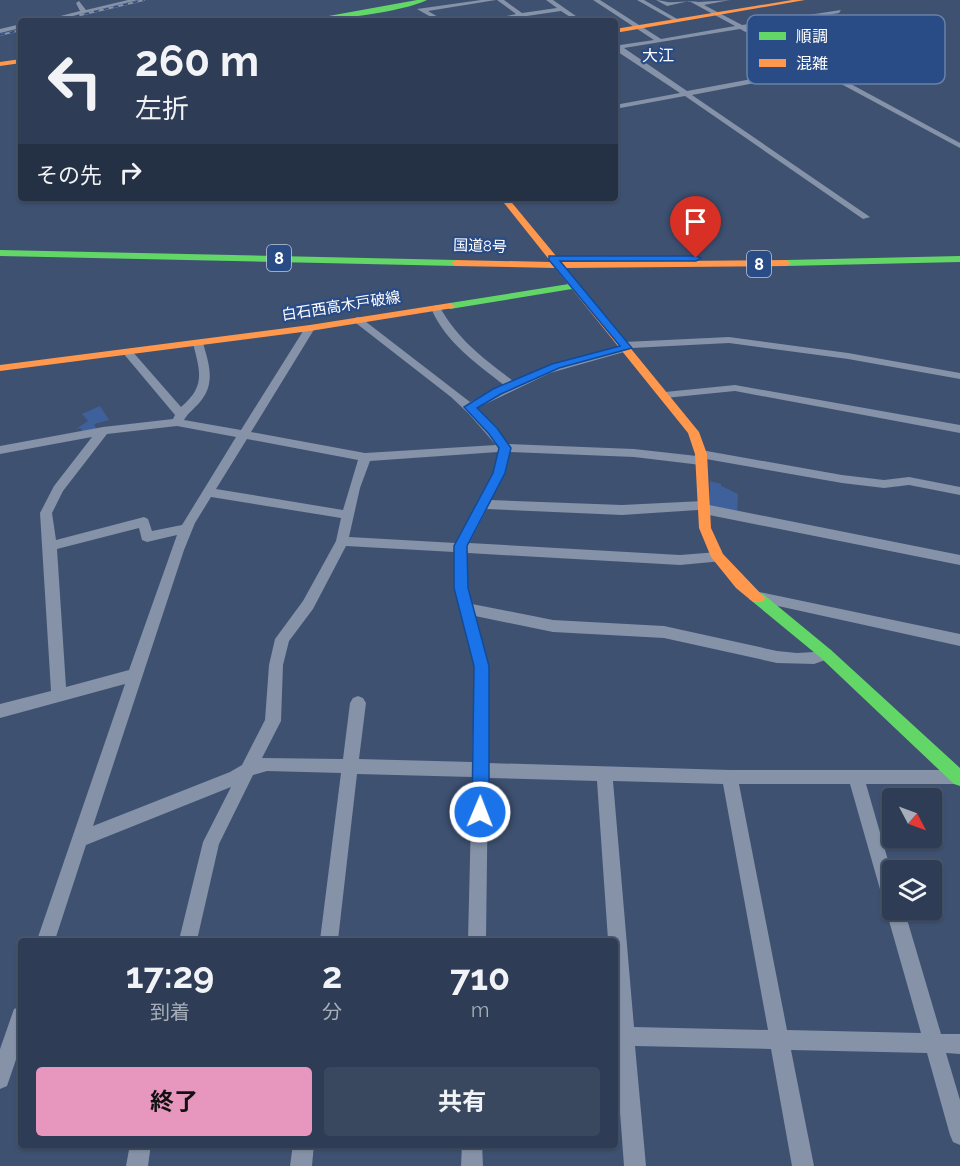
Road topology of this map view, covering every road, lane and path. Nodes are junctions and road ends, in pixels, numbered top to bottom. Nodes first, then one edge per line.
1 (135, 0) edge
2 (493, 0) edge
3 (500, 0) edge
4 (549, 0) edge
5 (596, 0) edge
6 (657, 0) edge
7 (689, 0) edge
8 (727, 0) edge
9 (801, 0) edge
10 (642, 1) edge
11 (78, 3) dead end
12 (418, 3) edge
13 (698, 4) junction
14 (562, 9) junction
15 (839, 11) dead end
16 (84, 12) junction
17 (714, 14) junction
18 (814, 15) edge
19 (522, 16) junction
20 (359, 17) edge
21 (57, 18) edge
22 (438, 18) edge
23 (507, 18) edge
24 (525, 18) edge
25 (576, 18) edge
26 (676, 20) junction
27 (747, 26) edge
28 (18, 27) edge
29 (638, 27) junction
30 (740, 27) junction
31 (618, 30) edge
32 (747, 31) edge
33 (0, 32) edge
34 (660, 41) junction
35 (618, 47) edge
36 (618, 48) edge
37 (18, 61) edge
38 (0, 64) edge
39 (747, 82) edge
40 (846, 84) edge
41 (686, 93) junction
42 (618, 105) edge
43 (960, 146) edge
44 (506, 201) edge
45 (866, 217) dead end
46 (4, 243) edge
47 (0, 253) edge
48 (960, 254) edge
49 (242, 257) junction
50 (0, 259) edge
51 (960, 259) edge
52 (565, 273) junction
53 (435, 308) junction
54 (357, 320) junction
55 (310, 327) junction
56 (198, 343) junction
57 (625, 346) junction
58 (128, 353) junction
59 (0, 368) edge
60 (960, 376) edge
61 (511, 385) junction
62 (665, 395) junction
63 (470, 407) junction
64 (179, 418) junction
65 (960, 429) edge
66 (103, 432) junction
67 (243, 436) junction
68 (505, 448) junction
69 (0, 450) edge
70 (365, 457) junction
71 (701, 458) junction
72 (960, 491) edge
73 (208, 492) junction
74 (483, 504) junction
75 (704, 508) junction
76 (348, 515) junction
77 (187, 528) junction
78 (342, 541) junction
79 (50, 546) junction
80 (461, 546) junction
81 (718, 557) junction
82 (960, 560) edge
83 (754, 596) junction
84 (468, 609) junction
85 (960, 640) edge
86 (826, 654) junction
87 (135, 675) junction
88 (59, 694) junction
89 (358, 703) dead end
90 (0, 711) edge
91 (351, 766) junction
92 (250, 769) junction
93 (481, 769) junction
94 (604, 773) junction
95 (730, 777) junction
96 (856, 777) junction
97 (959, 778) edge
98 (79, 840) junction
99 (882, 867) edge
100 (897, 920) edge
101 (47, 938) edge
102 (188, 938) edge
103 (329, 938) edge
104 (477, 938) edge
105 (614, 938) edge
106 (618, 1003) edge
107 (18, 1025) edge
108 (620, 1036) edge
109 (780, 1041) junction
110 (933, 1043) junction
111 (960, 1044) edge
112 (0, 1079) edge
113 (960, 1135) edge
114 (140, 1148) edge
115 (303, 1148) edge
116 (472, 1148) edge
117 (136, 1166) edge
118 (301, 1166) edge
119 (472, 1166) edge
120 (635, 1166) edge
121 (803, 1166) edge

1 - 16 street
2 - 12 street
3 - 19 street
4 - 14 street
5 - 29 street
6 - 7 street
6 - 10 street
7 - 13 street
8 - 13 street
9 - 17 main road
10 - 26 street
11 - 16 street
12 - 20 main road
12 - 22 street
13 - 17 street
14 - 19 street
14 - 25 street
15 - 18 street
16 - 21 street
17 - 26 main road
17 - 30 street
19 - 23 street
19 - 24 street
26 - 29 main road
27 - 30 street
28 - 33 street
29 - 31 main road
29 - 34 street
30 - 32 street
30 - 34 street
34 - 35 street
36 - 41 street
37 - 38 main road
39 - 41 street
40 - 43 street
41 - 42 street
41 - 45 street
44 - 52 main road
46 - 52 main road, 国道8号 / 8
47 - 49 main road, 国道8号 / 8
48 - 52 main road, 国道8号 / 8
49 - 50 main road
49 - 52 main road, 国道8号 / 8
51 - 52 main road, 国道8号 / 8
52 - 53 main road, 白石西高木戸破線
52 - 57 main road
53 - 54 main road, 白石西高木戸破線
53 - 61 street
54 - 55 main road, 白石西高木戸破線
54 - 63 street
55 - 56 main road, 白石西高木戸破線
55 - 67 street
56 - 58 main road, 白石西高木戸破線
56 - 64 street
57 - 60 street
57 - 61 street
57 - 62 main road
58 - 59 main road, 白石西高木戸破線
58 - 64 street
61 - 63 street
62 - 65 street
62 - 71 main road
63 - 68 street
64 - 66 street
64 - 67 street
66 - 69 street
66 - 79 street
67 - 70 street
67 - 73 street
68 - 70 street
68 - 71 street
68 - 74 street
70 - 76 street
71 - 72 street
71 - 75 main road
73 - 76 street
73 - 77 street
74 - 75 street
74 - 80 street
75 - 81 main road
75 - 82 street
76 - 78 street
77 - 79 street
77 - 87 street
78 - 80 street
78 - 92 street
79 - 88 street
80 - 81 street
80 - 84 street
81 - 83 main road
83 - 85 street
83 - 86 main road
84 - 86 street
84 - 93 street
86 - 97 main road
87 - 88 street
87 - 98 street
88 - 90 street
89 - 91 street
91 - 92 street
91 - 93 street
91 - 103 street
92 - 98 street
92 - 102 street
93 - 94 street
93 - 104 street
94 - 95 street
94 - 105 street
95 - 96 street
95 - 109 street
96 - 97 street
96 - 99 street
98 - 101 street
100 - 110 street
106 - 108 street
107 - 112 street
108 - 109 street
108 - 120 street
109 - 110 street
109 - 121 street
110 - 111 street
110 - 113 street
114 - 117 street
115 - 118 street
116 - 119 street

